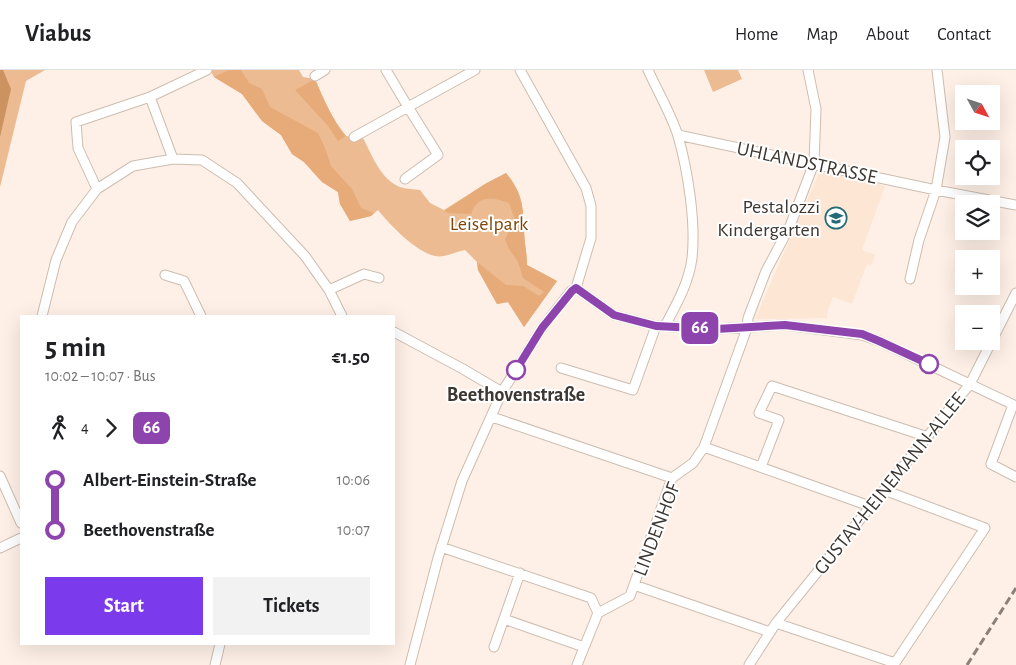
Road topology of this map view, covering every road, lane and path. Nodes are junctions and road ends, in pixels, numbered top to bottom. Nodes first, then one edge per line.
1 (207, 70) edge
2 (326, 70) edge
3 (386, 70) edge
4 (475, 70) edge
5 (520, 70) edge
6 (648, 70) edge
7 (808, 70) edge
8 (937, 70) edge
9 (315, 76) dead end
10 (150, 97) junction
11 (408, 107) junction
12 (678, 135) junction
13 (354, 137) dead end
14 (173, 159) junction
15 (814, 163) junction
16 (405, 179) dead end
17 (97, 189) junction
18 (936, 190) junction
19 (1016, 205) edge
20 (165, 275) dead end
21 (379, 278) dead end
22 (910, 279) dead end
23 (576, 288) junction
24 (329, 290) junction
25 (1016, 294) edge
26 (42, 315) edge
27 (201, 315) edge
28 (342, 315) edge
29 (660, 326) junction
30 (747, 328) junction
31 (395, 333) edge
32 (561, 368) dead end
33 (970, 384) junction
34 (502, 392) junction
35 (1014, 406) edge
36 (492, 417) junction
37 (928, 437) junction
38 (704, 447) junction
39 (761, 467) junction
40 (0, 476) edge
41 (1016, 477) edge
42 (672, 478) junction
43 (884, 490) junction
44 (869, 508) junction
45 (20, 521) edge
46 (20, 538) edge
47 (441, 547) junction
48 (0, 548) edge
49 (520, 574) junction
50 (634, 585) junction
51 (598, 613) junction
52 (504, 619) junction
53 (776, 624) junction
54 (770, 632) junction
55 (220, 645) edge
56 (494, 647) dead end
57 (584, 647) junction
58 (215, 665) edge
59 (410, 665) edge
60 (577, 665) edge
61 (749, 665) edge

1 - 10 street
2 - 9 street
3 - 11 street
4 - 11 street
5 - 23 street
6 - 12 street
7 - 15 street, LINDENHOF
8 - 18 street
10 - 14 street
10 - 17 street
11 - 13 street
11 - 16 street
12 - 15 street, UHLANDSTRASSE
12 - 29 street
14 - 17 street
14 - 24 street
15 - 18 street, UHLANDSTRASSE
15 - 30 street, LINDENHOF
17 - 26 street
18 - 19 street, UHLANDSTRASSE
18 - 22 street
20 - 27 street
21 - 24 street
23 - 29 street
23 - 34 street
24 - 28 street
25 - 33 street, GUSTAV-HEINEMANN-ALLEE
29 - 30 street
29 - 32 street
30 - 33 street
30 - 38 street, LINDENHOF
31 - 34 street
33 - 35 street
33 - 37 street, GUSTAV-HEINEMANN-ALLEE
34 - 36 street
35 - 41 street
36 - 42 street
36 - 47 street
37 - 39 street
37 - 43 street, GUSTAV-HEINEMANN-ALLEE
38 - 39 street
38 - 42 street, LINDENHOF
39 - 44 street
40 - 45 street
42 - 50 street, LINDENHOF
43 - 44 street, GUSTAV-HEINEMANN-ALLEE
43 - 53 street
44 - 53 street, GUSTAV-HEINEMANN-ALLEE
46 - 48 street
47 - 49 street
47 - 59 street
49 - 51 street
49 - 52 street
50 - 51 street, LINDENHOF
50 - 54 street
51 - 57 street
52 - 56 street
52 - 57 street
53 - 54 street, GUSTAV-HEINEMANN-ALLEE
54 - 61 street, GUSTAV-HEINEMANN-ALLEE
55 - 58 street
57 - 60 street

